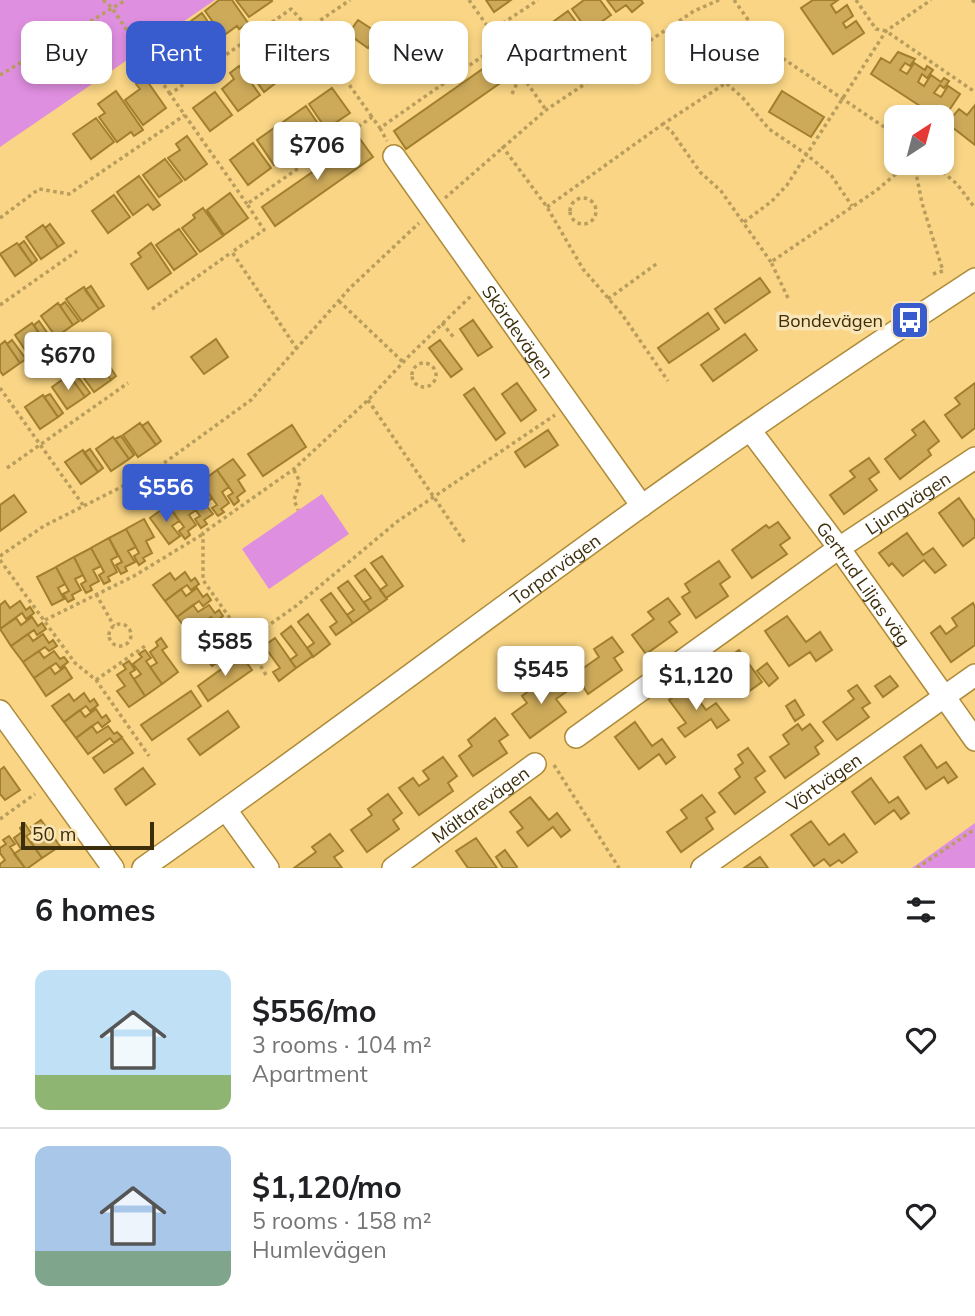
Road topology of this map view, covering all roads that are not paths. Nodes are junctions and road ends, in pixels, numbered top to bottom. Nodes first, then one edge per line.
1 (394, 156) dead end
2 (975, 279) edge
3 (750, 430) junction
4 (975, 458) edge
5 (642, 506) junction
6 (839, 548) junction
7 (975, 675) edge
8 (943, 695) junction
9 (0, 711) edge
10 (576, 737) dead end
11 (975, 740) edge
12 (542, 760) road end
13 (226, 810) junction
14 (113, 868) edge
15 (144, 868) edge
16 (268, 868) edge
17 (393, 868) edge
18 (702, 868) edge

1 - 5 street, Skördevägen
2 - 3 street, Torparvägen
3 - 5 street, Torparvägen
3 - 6 street, Gertrud Liljas väg
4 - 6 street, Ljungvägen
5 - 13 street, Torparvägen
6 - 8 street, Gertrud Liljas väg
6 - 10 street, Ljungvägen
7 - 8 street, Vörtvägen
8 - 11 street, Gertrud Liljas väg
8 - 18 street, Vörtvägen
9 - 14 street
12 - 17 street, Mältarevägen
13 - 15 street, Torparvägen
13 - 16 street

